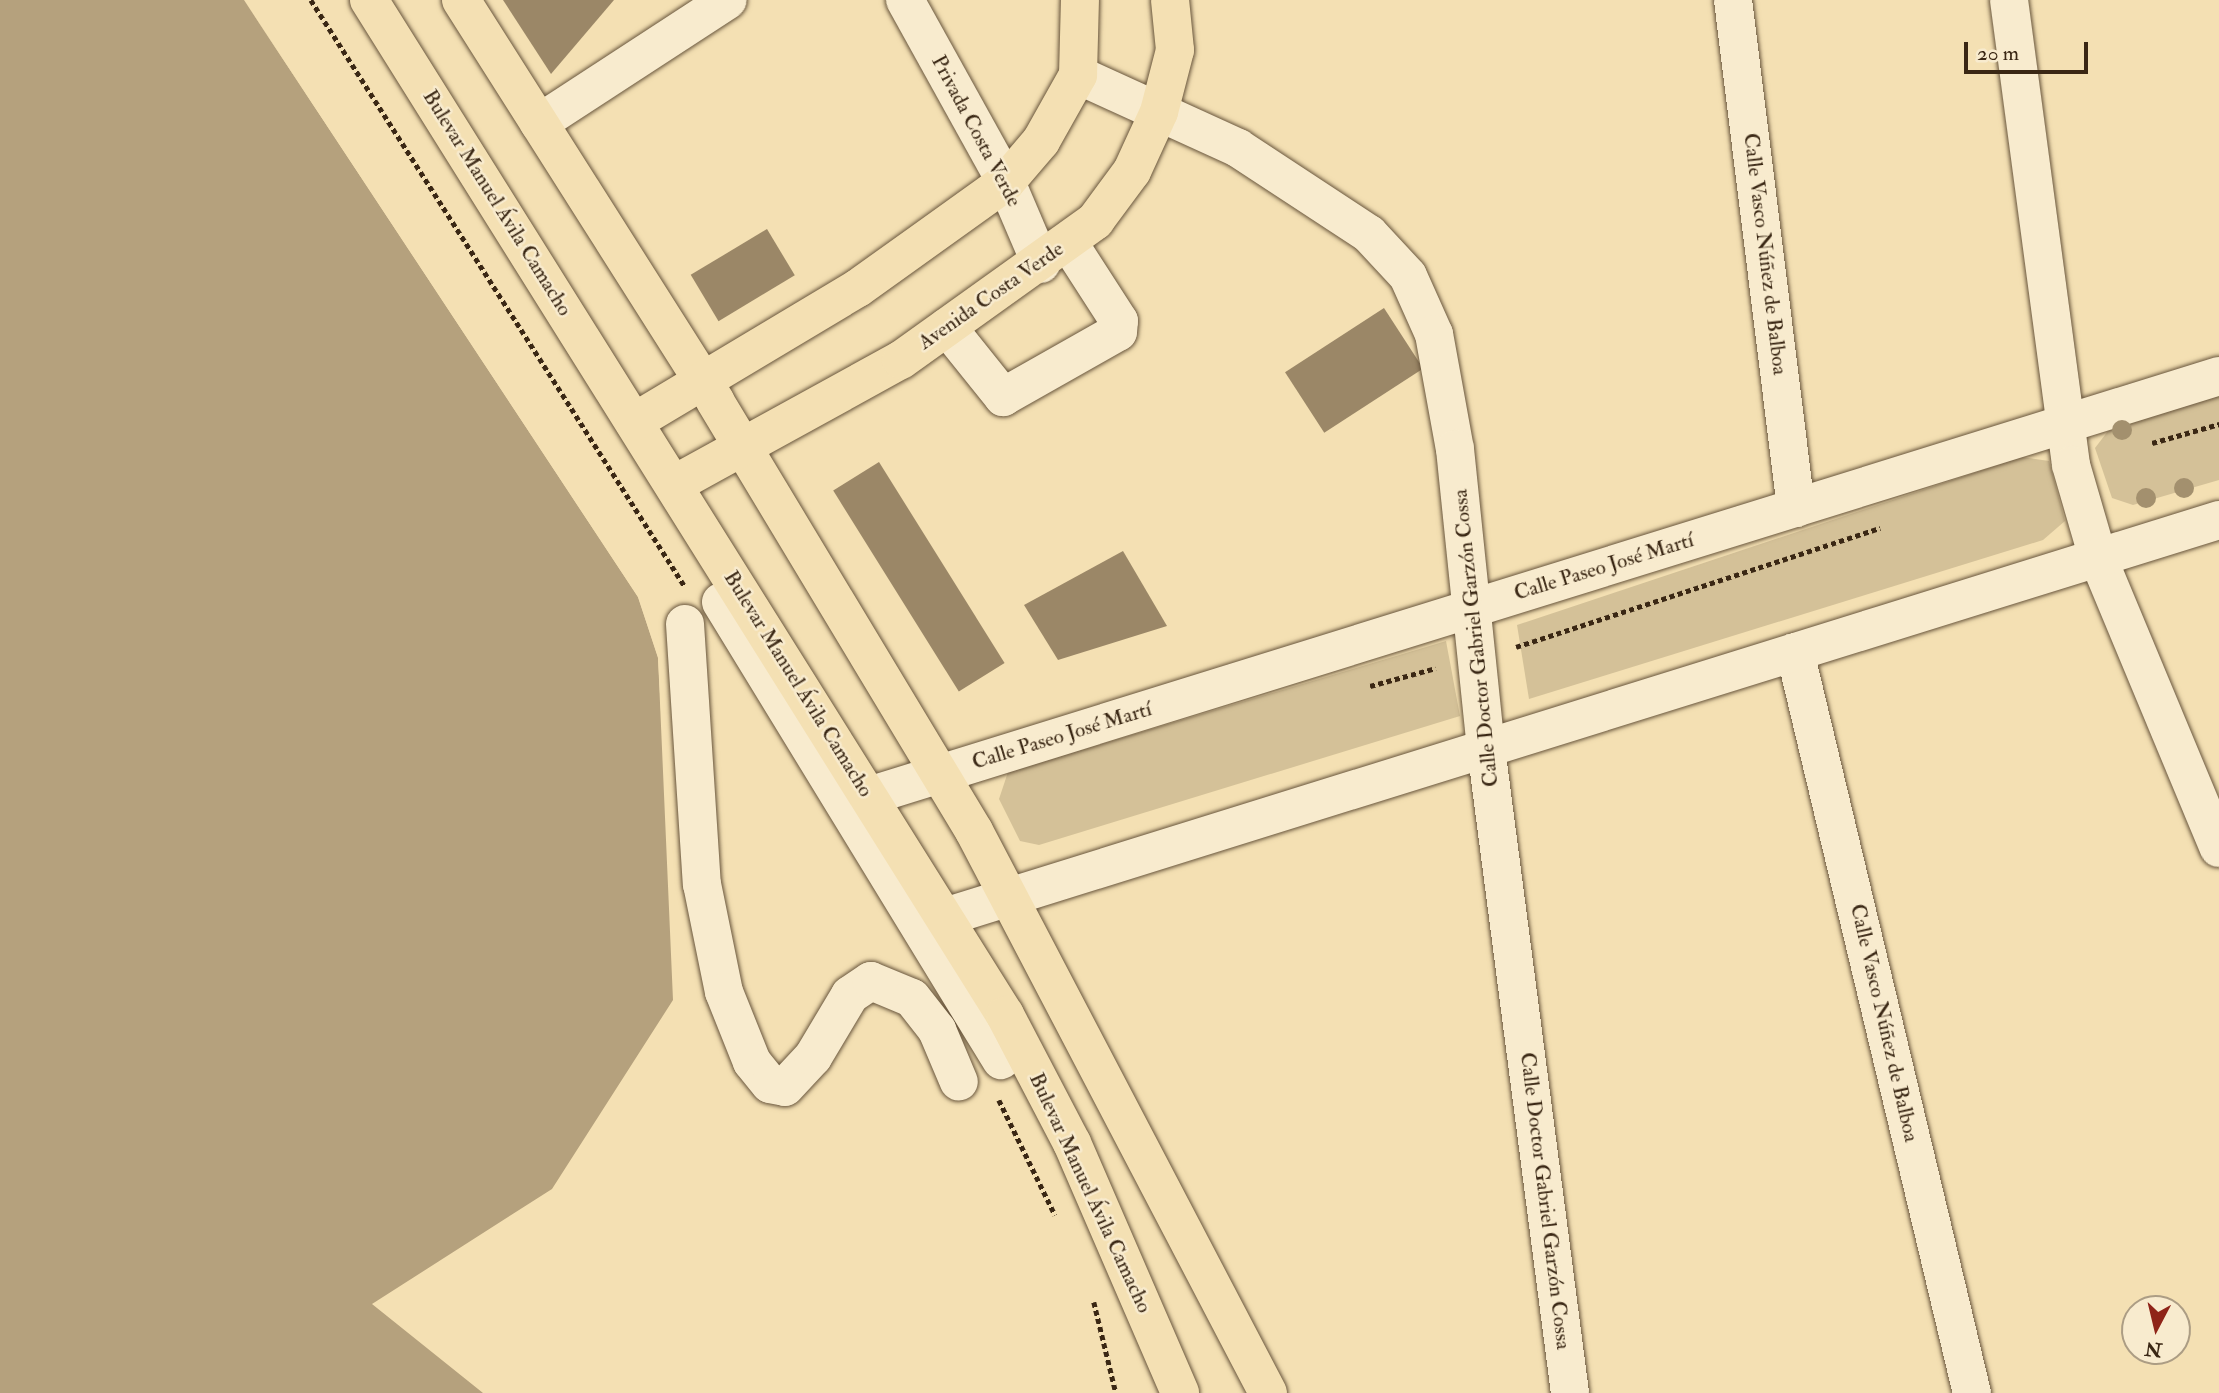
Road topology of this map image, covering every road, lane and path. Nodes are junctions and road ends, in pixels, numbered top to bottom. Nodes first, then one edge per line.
1 (369, 0) edge
2 (460, 0) edge
3 (729, 0) edge
4 (905, 0) edge
5 (1080, 0) edge
6 (1170, 0) edge
7 (1733, 0) edge
8 (2009, 0) edge
9 (1078, 75) junction
10 (1159, 112) junction
11 (539, 124) junction
12 (1006, 181) junction
13 (1054, 253) junction
14 (947, 327) junction
15 (2219, 376) edge
16 (702, 381) junction
17 (634, 422) junction
18 (2064, 424) junction
19 (741, 448) junction
20 (675, 484) junction
21 (1796, 508) junction
22 (2219, 520) edge
23 (2098, 558) junction
24 (722, 601) dead end
25 (1473, 608) junction
26 (684, 624) dead end
27 (1795, 652) junction
28 (1486, 748) junction
29 (939, 774) junction
30 (869, 796) junction
31 (2219, 848) edge
32 (1008, 896) junction
33 (945, 917) junction
34 (1001, 1060) dead end
35 (959, 1082) dead end
36 (1180, 1393) edge
37 (1268, 1393) edge
38 (1570, 1393) edge
39 (1972, 1393) edge

1 - 17 main road, Bulevar Manuel Ávila Camacho
2 - 11 main road
3 - 11 street
4 - 12 street, Privada Costa Verde
5 - 9 main road
6 - 10 main road, Avenida Costa Verde
7 - 21 street, Calle Vasco Núñez de Balboa
8 - 18 street
9 - 10 street, Calle Doctor Gabriel Garzón Cossa
9 - 12 main road
10 - 13 main road, Avenida Costa Verde
10 - 25 street, Calle Doctor Gabriel Garzón Cossa
11 - 16 main road
12 - 13 street, Privada Costa Verde
12 - 16 main road
13 - 14 main road, Avenida Costa Verde
13 - 14 street, Privada Costa Verde
14 - 19 main road, Avenida Costa Verde
15 - 18 street, Calle Paseo José Martí
16 - 17 main road
16 - 19 main road
17 - 20 main road, Bulevar Manuel Ávila Camacho
18 - 21 street, Calle Paseo José Martí
18 - 23 street
19 - 20 main road, Avenida Costa Verde
19 - 29 main road
20 - 30 main road, Bulevar Manuel Ávila Camacho
21 - 25 street, Calle Paseo José Martí
22 - 23 street
23 - 27 street
23 - 31 street
24 - 34 street
25 - 28 street, Calle Doctor Gabriel Garzón Cossa
25 - 29 street, Calle Paseo José Martí
26 - 35 street
27 - 28 street
27 - 39 street, Calle Vasco Núñez de Balboa
28 - 32 street
28 - 38 street, Calle Doctor Gabriel Garzón Cossa
29 - 30 street, Calle Paseo José Martí
29 - 32 main road
30 - 33 main road, Bulevar Manuel Ávila Camacho
32 - 33 street
32 - 37 main road
33 - 36 main road, Bulevar Manuel Ávila Camacho

